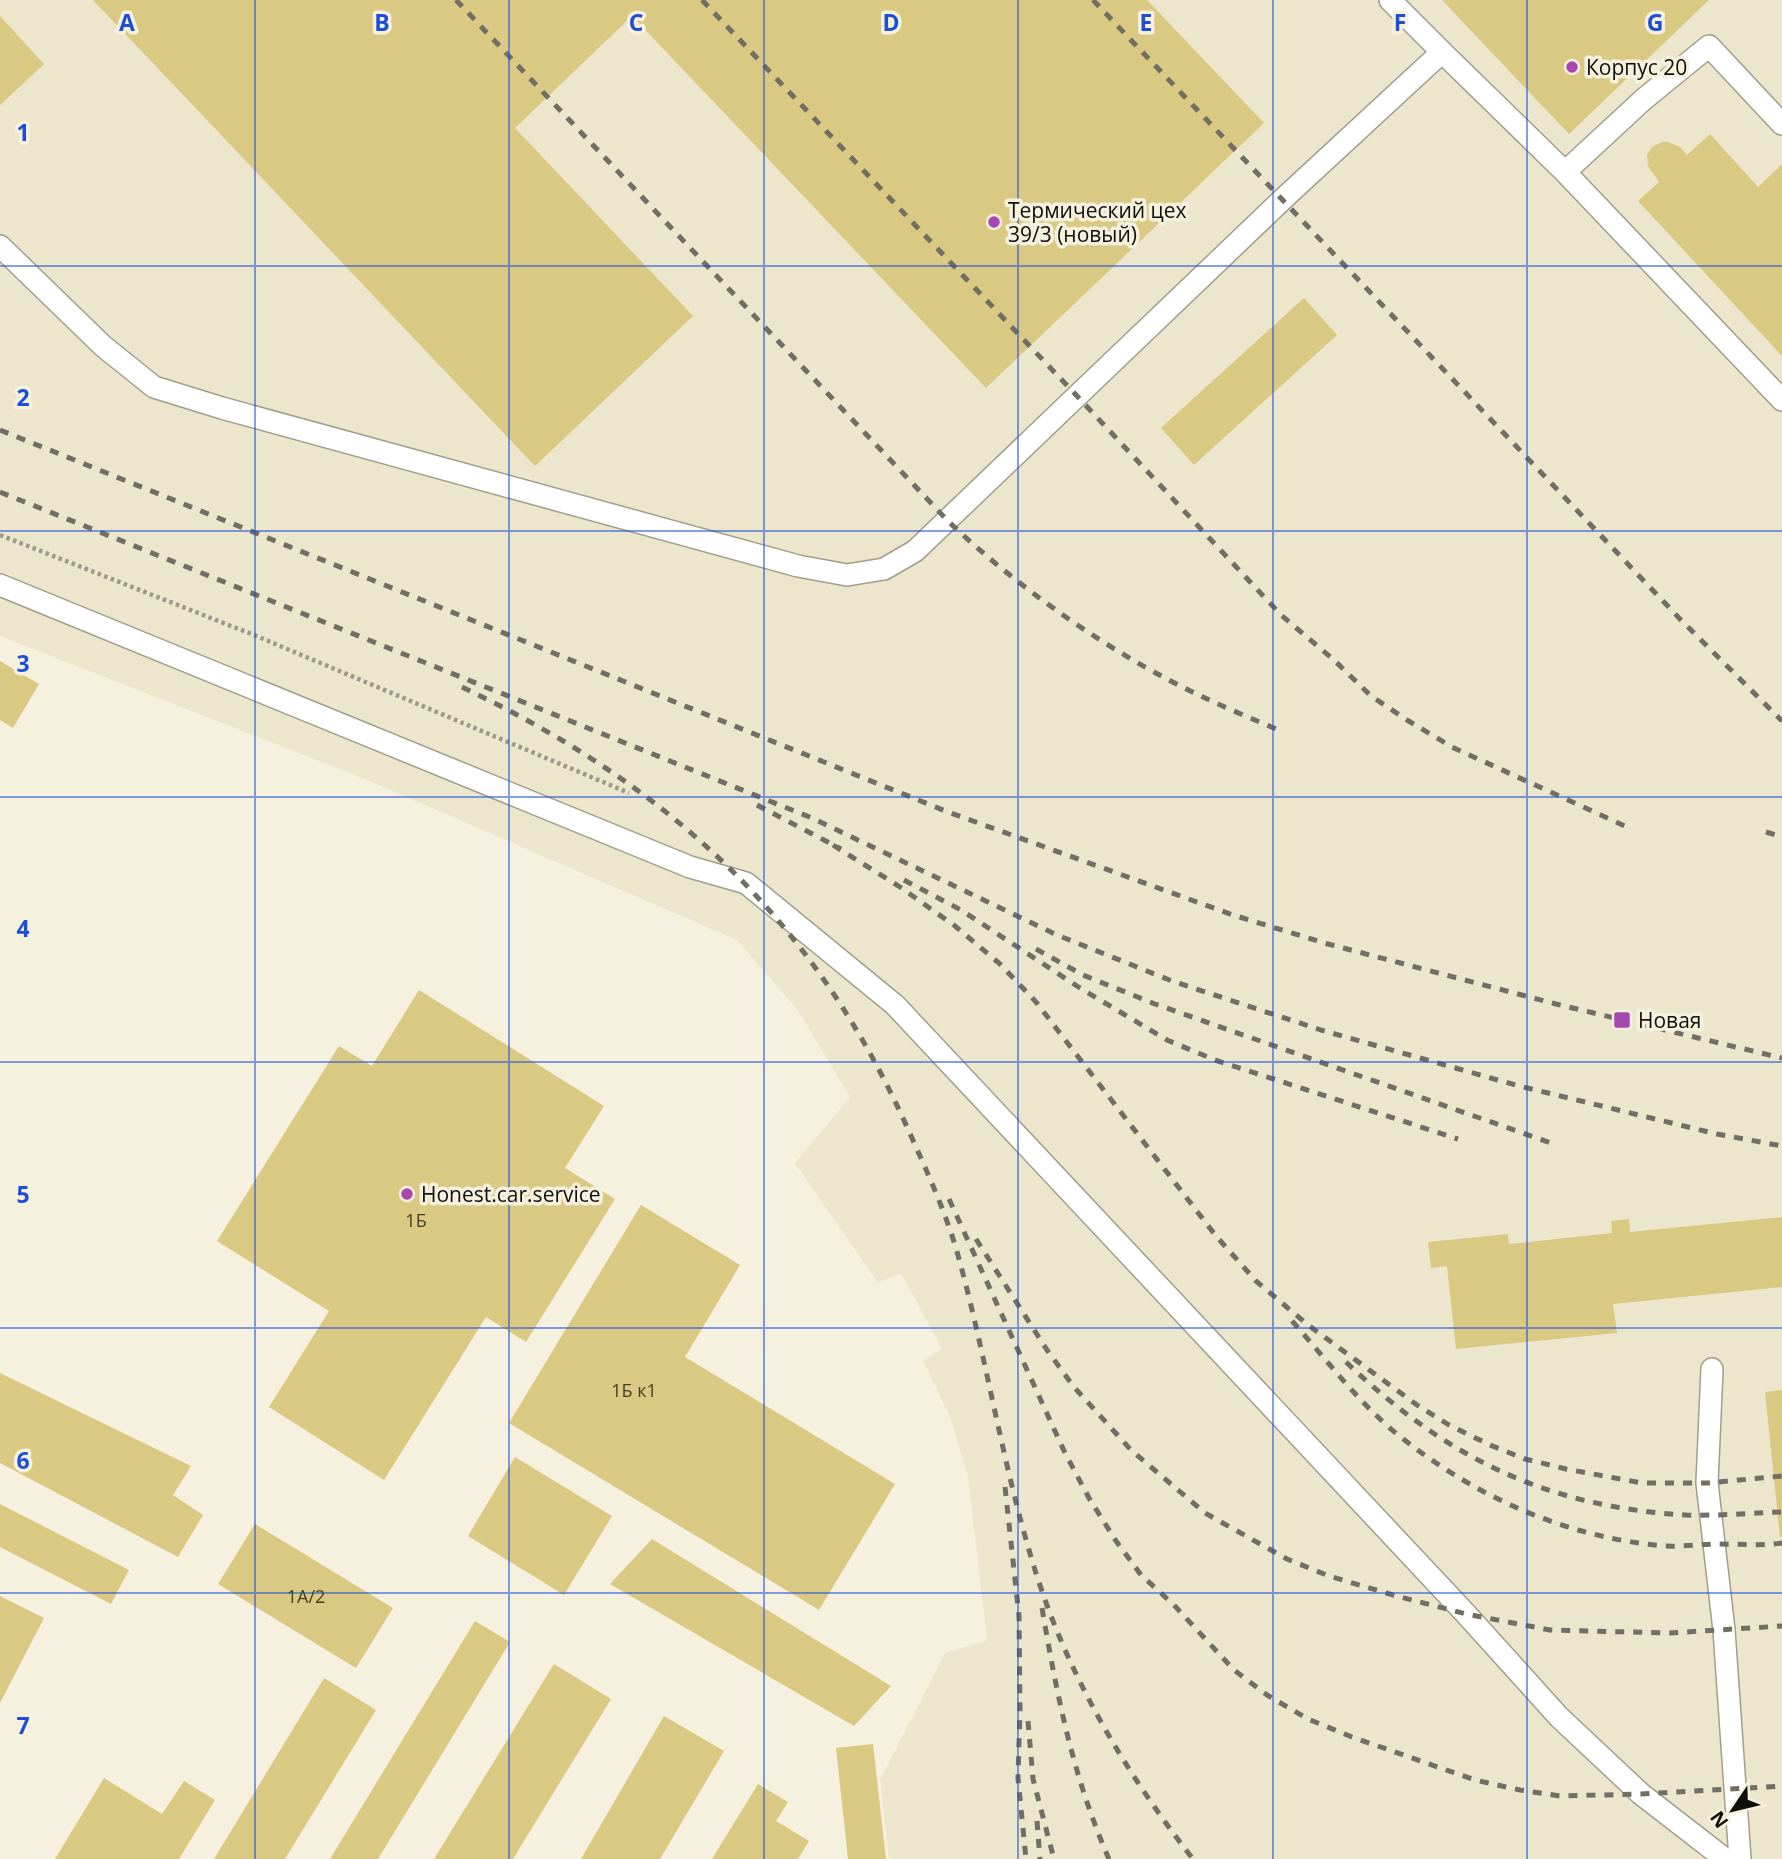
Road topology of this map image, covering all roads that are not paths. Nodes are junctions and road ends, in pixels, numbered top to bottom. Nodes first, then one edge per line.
1 (1390, 0) edge
2 (1442, 52) junction
3 (1782, 124) edge
4 (1565, 172) junction
5 (0, 246) edge
6 (1782, 400) edge
7 (0, 585) edge
8 (1712, 1369) dead end
9 (1725, 1859) edge
10 (1740, 1859) edge

1 - 2 lane
2 - 4 lane
2 - 5 lane
3 - 4 lane
4 - 6 lane
7 - 9 lane
8 - 10 lane

